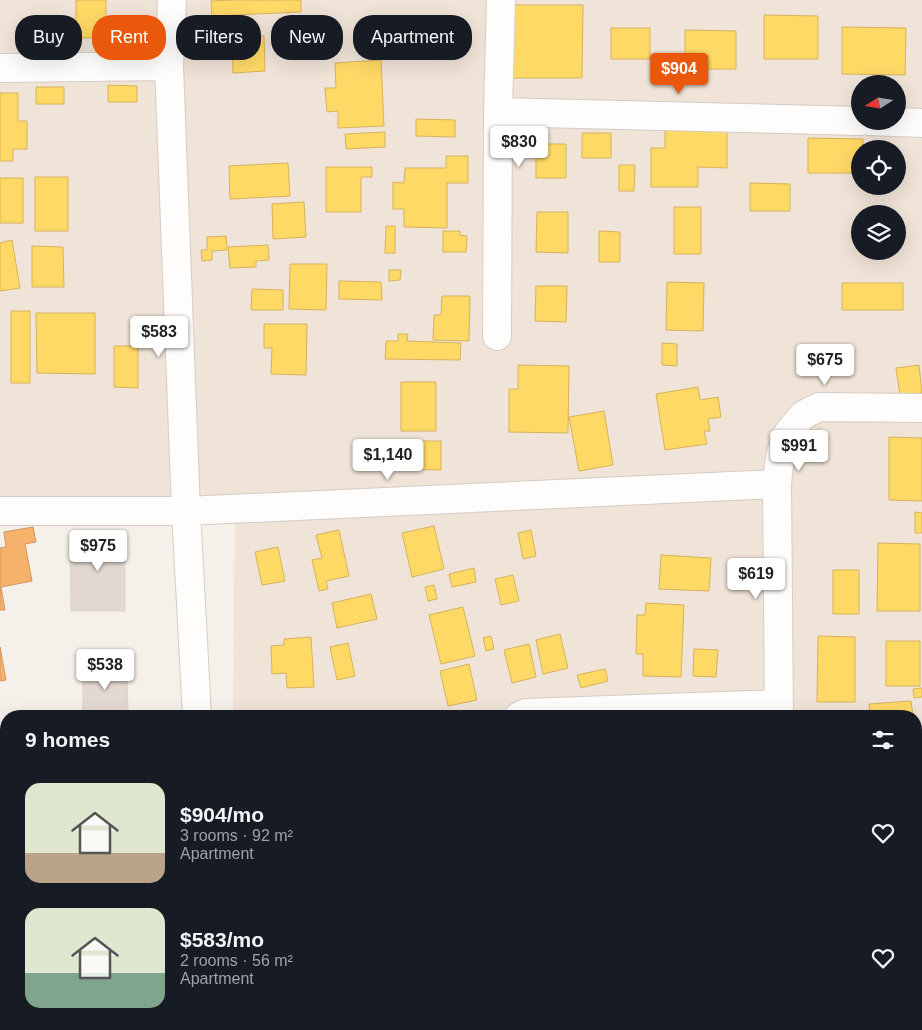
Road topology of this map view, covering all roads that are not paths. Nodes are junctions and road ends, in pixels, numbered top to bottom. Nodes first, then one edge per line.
1 (172, 0) edge
2 (501, 0) edge
3 (169, 66) junction
4 (0, 68) edge
5 (498, 112) junction
6 (851, 121) edge
7 (906, 122) edge
8 (922, 123) edge
9 (497, 336) dead end
10 (922, 408) edge
11 (777, 484) junction
12 (0, 511) edge
13 (186, 512) junction
14 (197, 710) edge
15 (779, 710) edge

1 - 3 street
2 - 5 street
3 - 4 street
3 - 13 street
5 - 6 street
5 - 9 street
7 - 8 street
10 - 11 street
11 - 13 street
11 - 15 street
12 - 13 street
13 - 14 street

